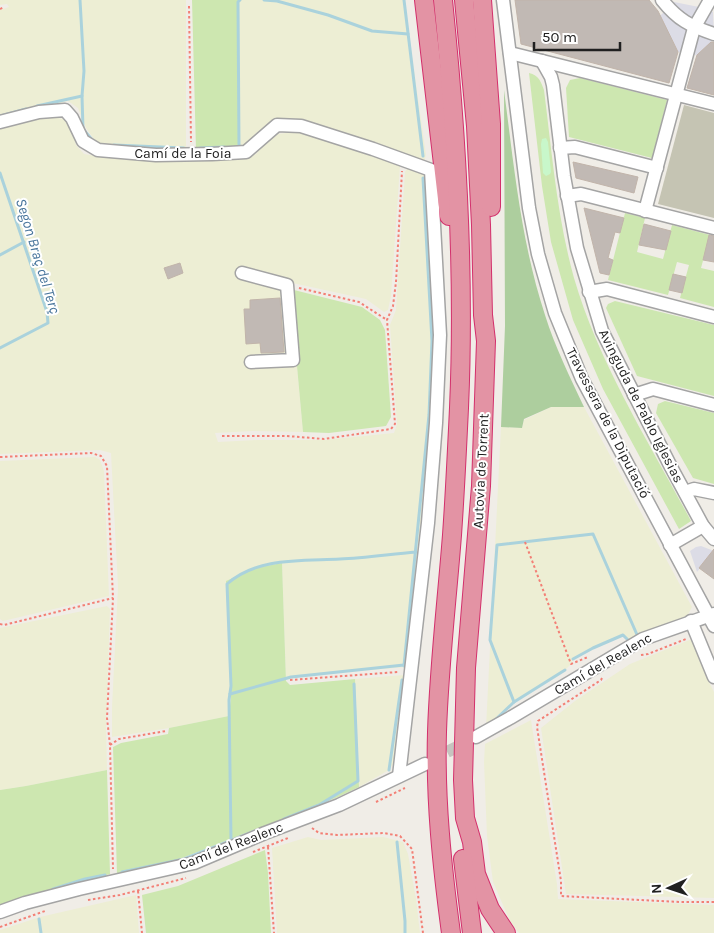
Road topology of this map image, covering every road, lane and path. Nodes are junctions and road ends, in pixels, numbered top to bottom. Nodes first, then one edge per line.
1 (424, 0) edge
2 (443, 0) edge
3 (464, 0) edge
4 (482, 0) edge
5 (503, 0) edge
6 (662, 0) edge
7 (707, 4) edge
8 (189, 6) dead end
9 (4, 7) dead end
10 (0, 9) edge
11 (694, 28) junction
12 (714, 34) edge
13 (510, 53) junction
14 (542, 61) junction
15 (574, 68) junction
16 (553, 85) junction
17 (676, 94) junction
18 (714, 104) edge
19 (0, 122) edge
20 (560, 148) junction
21 (191, 155) junction
22 (405, 161) junction
23 (657, 168) junction
24 (567, 196) junction
25 (645, 211) junction
26 (714, 228) edge
27 (242, 274) dead end
28 (287, 285) junction
29 (589, 292) junction
30 (714, 317) edge
31 (387, 320) junction
32 (460, 331) junction
33 (486, 341) junction
34 (251, 362) dead end
35 (634, 395) junction
36 (714, 405) edge
37 (222, 436) dead end
38 (0, 457) edge
39 (685, 492) junction
40 (714, 494) edge
41 (702, 526) junction
42 (714, 539) edge
43 (525, 542) dead end
44 (670, 545) junction
45 (113, 598) junction
46 (712, 618) edge
47 (692, 621) junction
48 (0, 624) edge
49 (691, 637) dead end
50 (636, 654) dead end
51 (597, 666) junction
52 (410, 671) junction
53 (714, 676) edge
54 (290, 680) dead end
55 (166, 731) dead end
56 (476, 737) tunnel mouth
57 (110, 745) junction
58 (424, 764) tunnel mouth
59 (399, 776) junction
60 (306, 817) junction
61 (465, 818) junction
62 (265, 833) junction
63 (114, 882) junction
64 (138, 891) dead end
65 (714, 902) edge
66 (0, 912) edge
67 (142, 933) edge
68 (274, 933) edge
69 (423, 933) edge
70 (451, 933) edge
71 (472, 933) edge
72 (506, 933) edge

1 - 32 highway
2 - 32 highway, Autovia de Torrent
3 - 33 highway, Autovia de Torrent
4 - 33 highway
5 - 13 street, Travessera de la Diputació
6 - 11 street
7 - 11 street
8 - 21 path
9 - 10 path
11 - 12 street
11 - 17 street
13 - 14 street
13 - 44 street, Travessera de la Diputació
14 - 15 street
14 - 16 street, Avinguda de Pablo Iglesias
15 - 16 street
15 - 17 street
16 - 20 street, Avinguda de Pablo Iglesias
17 - 18 street
17 - 23 street
19 - 21 street, Camí de la Foia
20 - 23 street
20 - 24 street, Avinguda de Pablo Iglesias
21 - 22 street, Camí de la Foia
22 - 31 path
22 - 52 street, Camí de la Foia
23 - 25 street
24 - 25 street
24 - 29 street, Avinguda de Pablo Iglesias
25 - 26 street
27 - 28 street
28 - 31 path
28 - 34 street
29 - 30 street
29 - 35 street, Avinguda de Pablo Iglesias
31 - 37 path
32 - 70 highway, Autovia de Torrent
33 - 61 highway, Autovia de Torrent
35 - 36 street
35 - 39 street, Avinguda de Pablo Iglesias
38 - 45 path
39 - 40 street
39 - 41 street, Avinguda de Pablo Iglesias
41 - 42 street, Avinguda de Pablo Iglesias
41 - 44 street
43 - 51 path
44 - 46 street, Travessera de la Diputació
45 - 48 path
45 - 57 path
46 - 47 street, Camí del Realenc
47 - 51 street, Camí del Realenc
47 - 53 street
49 - 50 path
51 - 56 street, Camí del Realenc
51 - 65 path
52 - 54 path
52 - 59 street
55 - 57 path
57 - 63 path
58 - 59 street, Camí del Realenc
59 - 60 street, Camí del Realenc
60 - 62 street, Camí del Realenc
60 - 69 path
61 - 71 highway
61 - 72 highway, Autovia de Torrent
62 - 63 street, Camí del Realenc
62 - 68 path
63 - 66 street, Camí del Realenc
64 - 67 path

